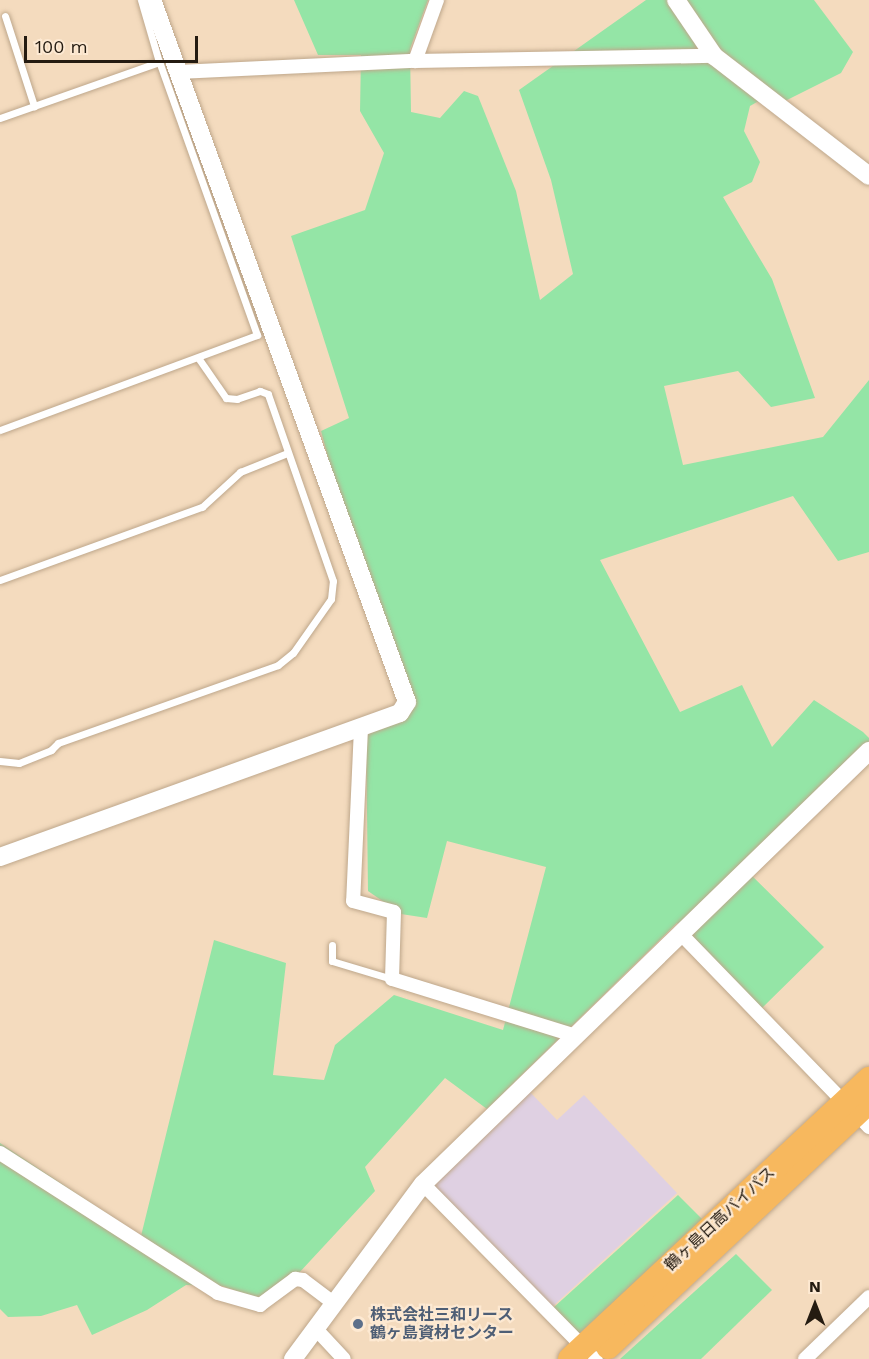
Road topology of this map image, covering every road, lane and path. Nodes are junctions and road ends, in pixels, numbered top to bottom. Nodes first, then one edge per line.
1 (141, 0) edge
2 (152, 0) edge
3 (437, 0) edge
4 (676, 0) edge
5 (5, 16) dead end
6 (714, 56) junction
7 (415, 61) junction
8 (159, 62) junction
9 (178, 72) junction
10 (34, 106) junction
11 (0, 118) edge
12 (869, 176) edge
13 (199, 359) junction
14 (0, 430) edge
15 (287, 453) junction
16 (0, 580) edge
17 (361, 728) junction
18 (869, 751) edge
19 (0, 761) edge
20 (0, 857) edge
21 (681, 934) junction
22 (332, 945) dead end
23 (392, 979) junction
24 (576, 1036) junction
25 (869, 1079) edge
26 (860, 1111) edge
27 (0, 1153) edge
28 (423, 1184) junction
29 (869, 1297) edge
30 (334, 1303) junction
31 (315, 1328) junction
32 (588, 1356) edge
33 (293, 1359) edge
34 (344, 1359) edge
35 (805, 1359) edge

1 - 8 lane
2 - 9 street
3 - 7 street
4 - 6 street
5 - 10 lane
6 - 7 street
6 - 12 street
7 - 9 street
8 - 10 lane
8 - 13 lane
9 - 17 street
10 - 11 lane
13 - 14 lane
13 - 15 lane
15 - 16 lane
15 - 19 lane
17 - 20 street
17 - 23 street
18 - 21 street
21 - 24 street
21 - 26 street
22 - 23 lane
23 - 24 street
24 - 28 street
25 - 26 highway, 鶴ヶ島日高バイパス
26 - 32 highway, 鶴ヶ島日高バイパス
27 - 30 street
28 - 30 street
28 - 32 street
29 - 35 street
30 - 31 street
31 - 33 street
31 - 34 street

